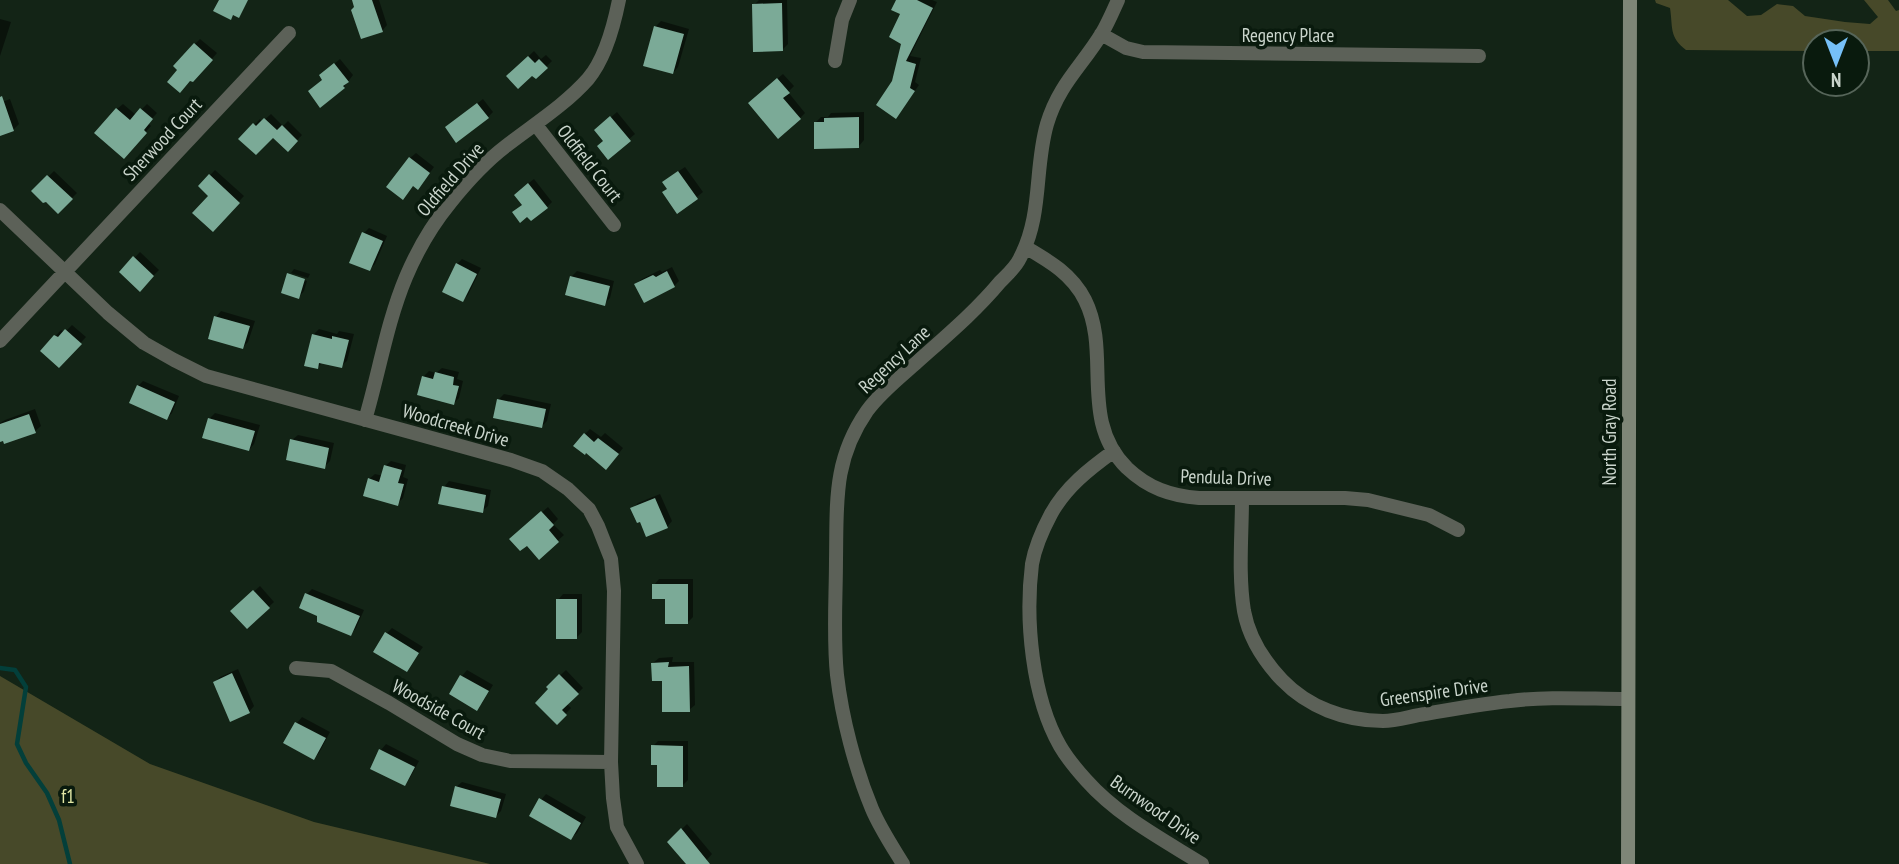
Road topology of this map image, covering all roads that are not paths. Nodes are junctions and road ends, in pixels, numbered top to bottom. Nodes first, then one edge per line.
1 (619, 0) edge
2 (850, 0) edge
3 (1118, 0) edge
4 (1630, 0) edge
5 (289, 33) dead end
6 (1101, 34) junction
7 (1479, 56) dead end
8 (835, 61) dead end
9 (536, 125) junction
10 (0, 210) edge
11 (614, 225) dead end
12 (1025, 247) junction
13 (64, 272) junction
14 (0, 341) edge
15 (365, 420) junction
16 (1114, 451) junction
17 (1242, 498) junction
18 (1458, 530) dead end
19 (296, 668) dead end
20 (1627, 699) junction
21 (611, 762) junction
22 (637, 864) edge
23 (903, 864) edge
24 (1202, 864) edge
25 (1628, 864) edge

1 - 9 street, Oldfield Drive
2 - 8 street
3 - 6 street, Regency Lane
4 - 20 street, North Gray Road
5 - 13 street, Sherwood Court
6 - 7 street, Regency Place
6 - 12 street, Regency Lane
9 - 11 street, Oldfield Court
9 - 15 street, Oldfield Drive
10 - 13 street, Woodcreek Drive
12 - 16 street, Pendula Drive
12 - 23 street, Regency Lane
13 - 14 street, Sherwood Court
13 - 15 street, Woodcreek Drive
15 - 21 street, Woodcreek Drive
16 - 17 street, Pendula Drive
16 - 24 street, Burnwood Drive
17 - 18 street, Pendula Drive
17 - 20 street, Greenspire Drive
19 - 21 street, Woodside Court
20 - 25 street, North Gray Road
21 - 22 street, Woodcreek Drive

